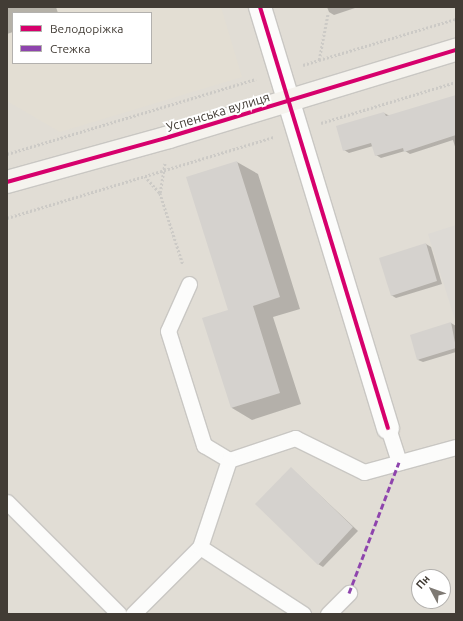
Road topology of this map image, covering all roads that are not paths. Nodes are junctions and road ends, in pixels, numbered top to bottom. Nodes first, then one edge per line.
1 (260, 7) edge
2 (456, 50) edge
3 (287, 101) junction
4 (7, 182) edge
5 (189, 284) road end
6 (388, 428) joint
7 (456, 447) edge
8 (229, 460) junction
9 (399, 462) junction
10 (7, 502) edge
11 (200, 547) junction
12 (349, 593) dead end
13 (119, 614) edge
14 (133, 614) edge
15 (304, 614) edge
16 (328, 614) edge

1 - 3 street
2 - 3 street, Успенська вулиця
3 - 4 street, Успенська вулиця
3 - 6 street
5 - 8 lane
6 - 9 lane
7 - 9 lane
8 - 9 lane
8 - 11 lane
10 - 13 lane
11 - 14 lane
11 - 15 lane
12 - 16 lane

